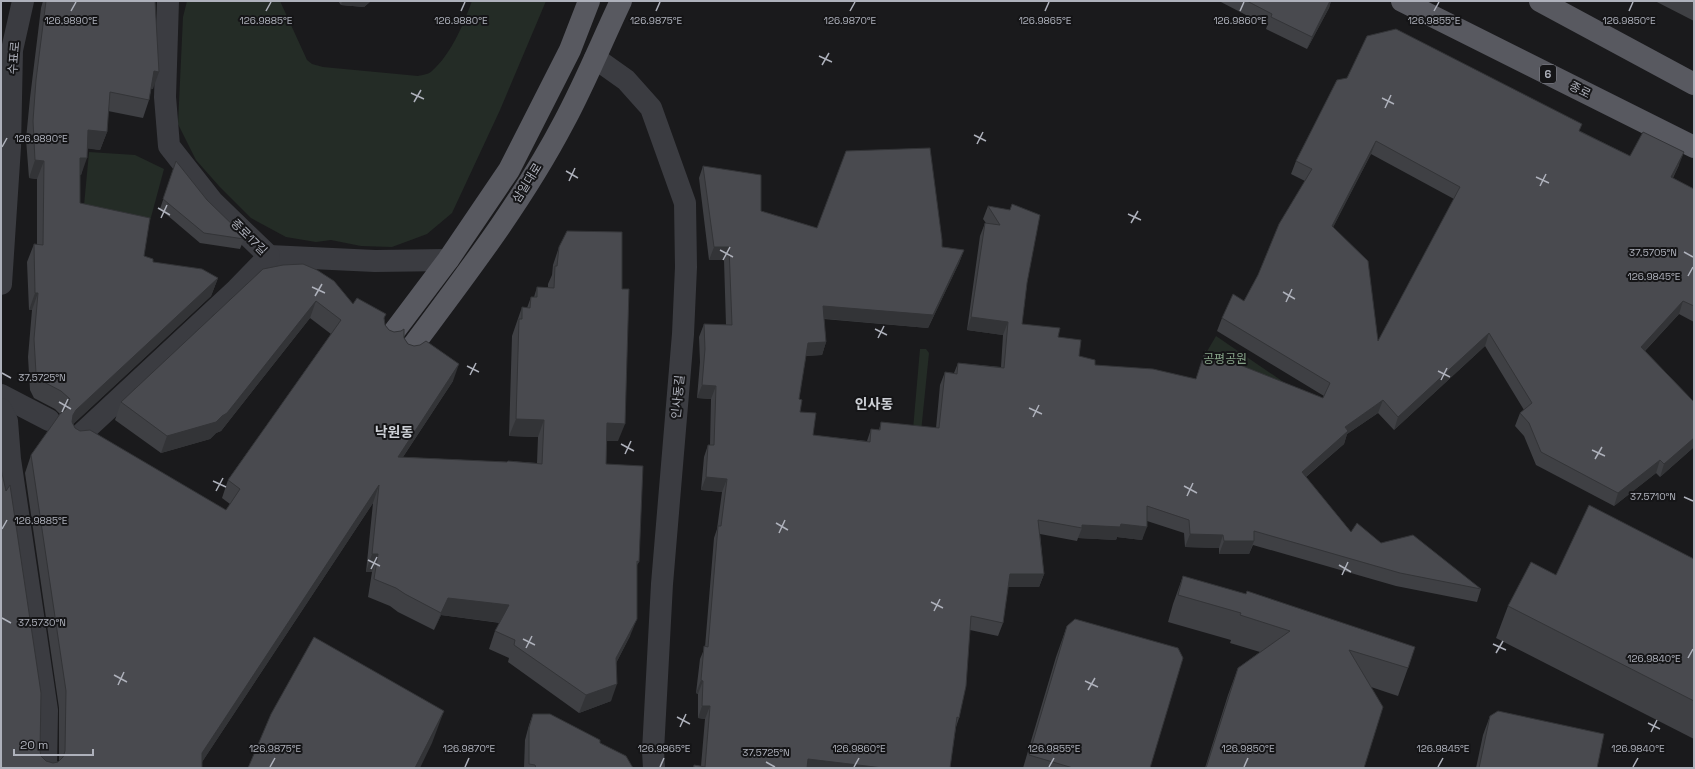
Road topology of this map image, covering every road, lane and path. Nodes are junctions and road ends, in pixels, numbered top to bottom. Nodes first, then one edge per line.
1 (24, 1) edge
2 (168, 1) edge
3 (589, 1) edge
4 (620, 1) edge
5 (1402, 1) edge
6 (1540, 1) edge
7 (595, 58) junction
8 (1694, 84) edge
9 (6, 133) edge
10 (1694, 147) edge
11 (269, 256) junction
12 (448, 260) junction
13 (1, 284) edge
14 (390, 337) edge
15 (409, 351) edge
16 (1, 394) edge
17 (1, 409) edge
18 (49, 420) dead end
19 (78, 437) edge
20 (5, 460) edge
21 (46, 768) edge
22 (654, 768) edge

1 - 9 street, 수표로
2 - 11 street, 종로17길
3 - 12 main road, 삼일대로
4 - 7 main road, 삼일대로
5 - 10 main road, 종로 / 6
6 - 8 main road
7 - 15 main road, 삼일대로
7 - 22 street, 인사동길
9 - 13 street, 수표로
11 - 12 street
11 - 19 street, 종로17길
12 - 14 main road, 삼일대로
16 - 18 street
17 - 20 street
20 - 21 street

